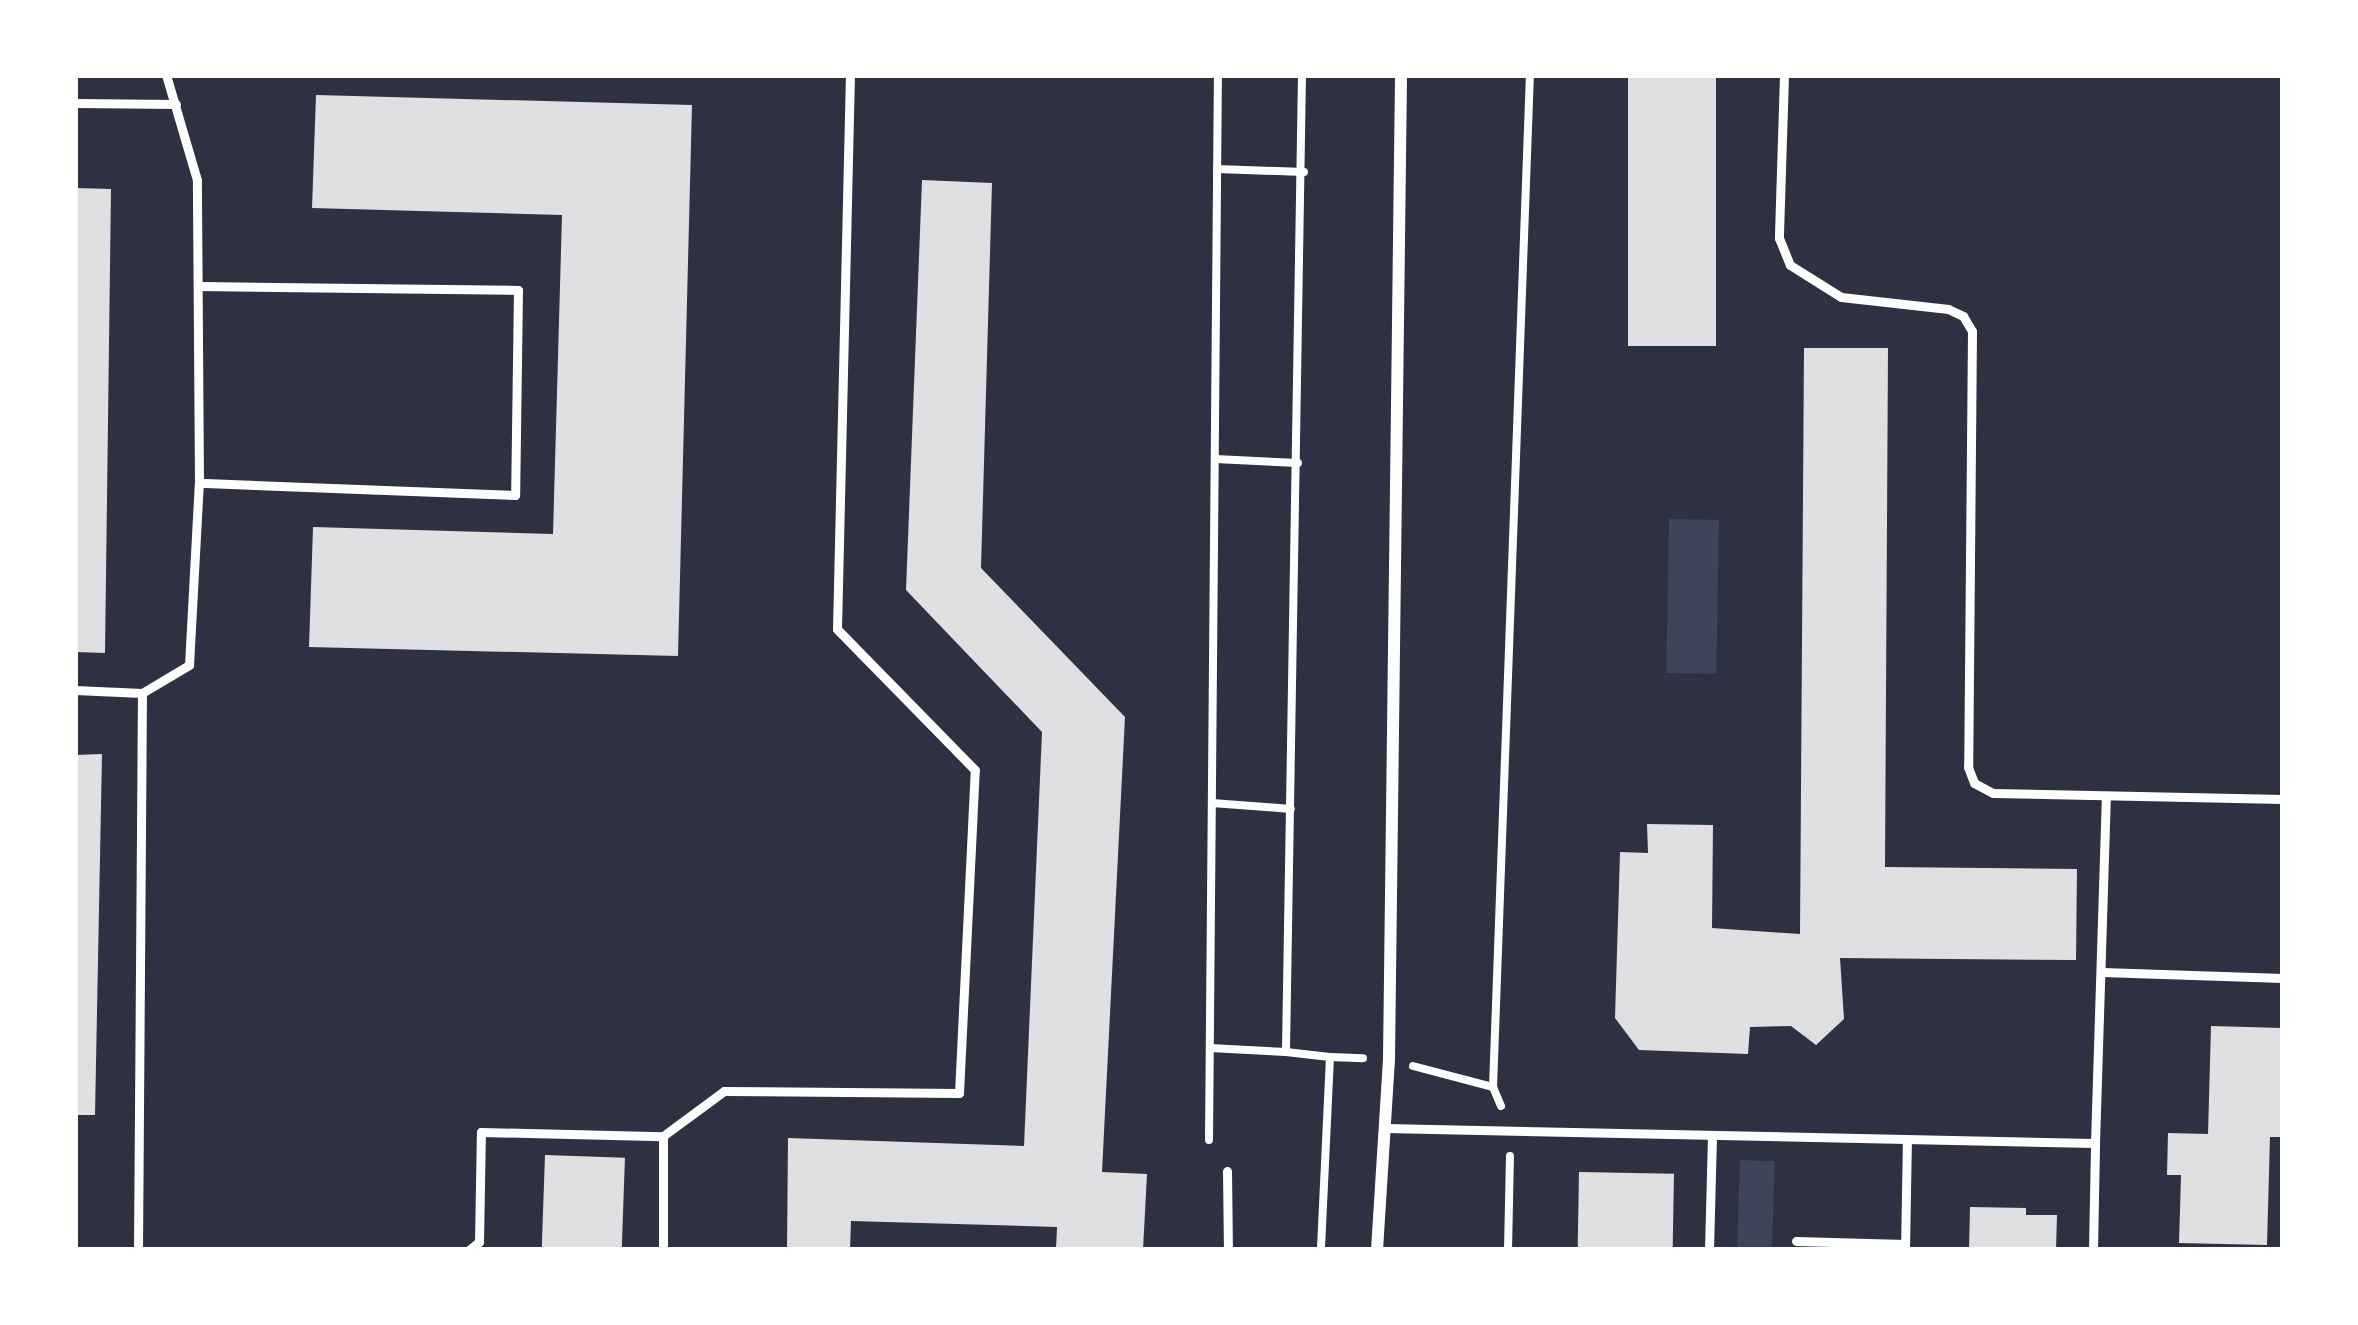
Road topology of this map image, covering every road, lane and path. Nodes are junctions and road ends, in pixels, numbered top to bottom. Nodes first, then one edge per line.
1 (166, 75) edge
2 (850, 75) edge
3 (1218, 75) edge
4 (1302, 75) edge
5 (1401, 75) edge
6 (1530, 75) edge
7 (1784, 75) edge
8 (75, 103) edge
9 (176, 104) junction
10 (1217, 169) junction
11 (1304, 172) junction
12 (198, 286) junction
13 (1215, 459) junction
14 (1298, 463) junction
15 (199, 483) junction
16 (75, 690) edge
17 (142, 692) junction
18 (2106, 796) junction
19 (2283, 799) edge
20 (1212, 803) junction
21 (1291, 809) junction
22 (2102, 973) junction
23 (2283, 977) edge
24 (1210, 1048) junction
25 (1286, 1052) junction
26 (1385, 1128) junction
27 (1510, 1131) junction
28 (1712, 1135) junction
29 (663, 1136) junction
30 (1209, 1139) dead end
31 (1907, 1139) junction
32 (2095, 1143) junction
33 (1227, 1171) dead end
34 (1796, 1241) dead end
35 (1905, 1247) edge
36 (138, 1250) edge
37 (469, 1250) edge
38 (663, 1250) edge
39 (1228, 1250) edge
40 (1321, 1250) edge
41 (1377, 1250) edge
42 (1508, 1250) edge
43 (1709, 1250) edge
44 (2093, 1250) edge

1 - 9 lane
2 - 29 lane
3 - 10 path
4 - 11 path
5 - 26 street
6 - 27 path
7 - 18 lane
8 - 9 lane
9 - 12 lane
10 - 11 path
10 - 13 path
11 - 14 path
12 - 15 lane
12 - 15 lane
13 - 14 path
13 - 20 path
14 - 21 path
15 - 17 lane
16 - 17 lane
17 - 36 lane
18 - 19 lane
18 - 22 lane
20 - 21 path
20 - 24 path
21 - 25 path
22 - 23 lane
22 - 32 lane
24 - 25 path
24 - 30 path
25 - 40 path
26 - 27 lane
26 - 41 street
27 - 28 lane
27 - 42 path
28 - 31 lane
28 - 43 lane
29 - 37 lane
29 - 38 lane
31 - 32 lane
31 - 35 lane
32 - 44 lane
33 - 39 lane
34 - 35 lane

